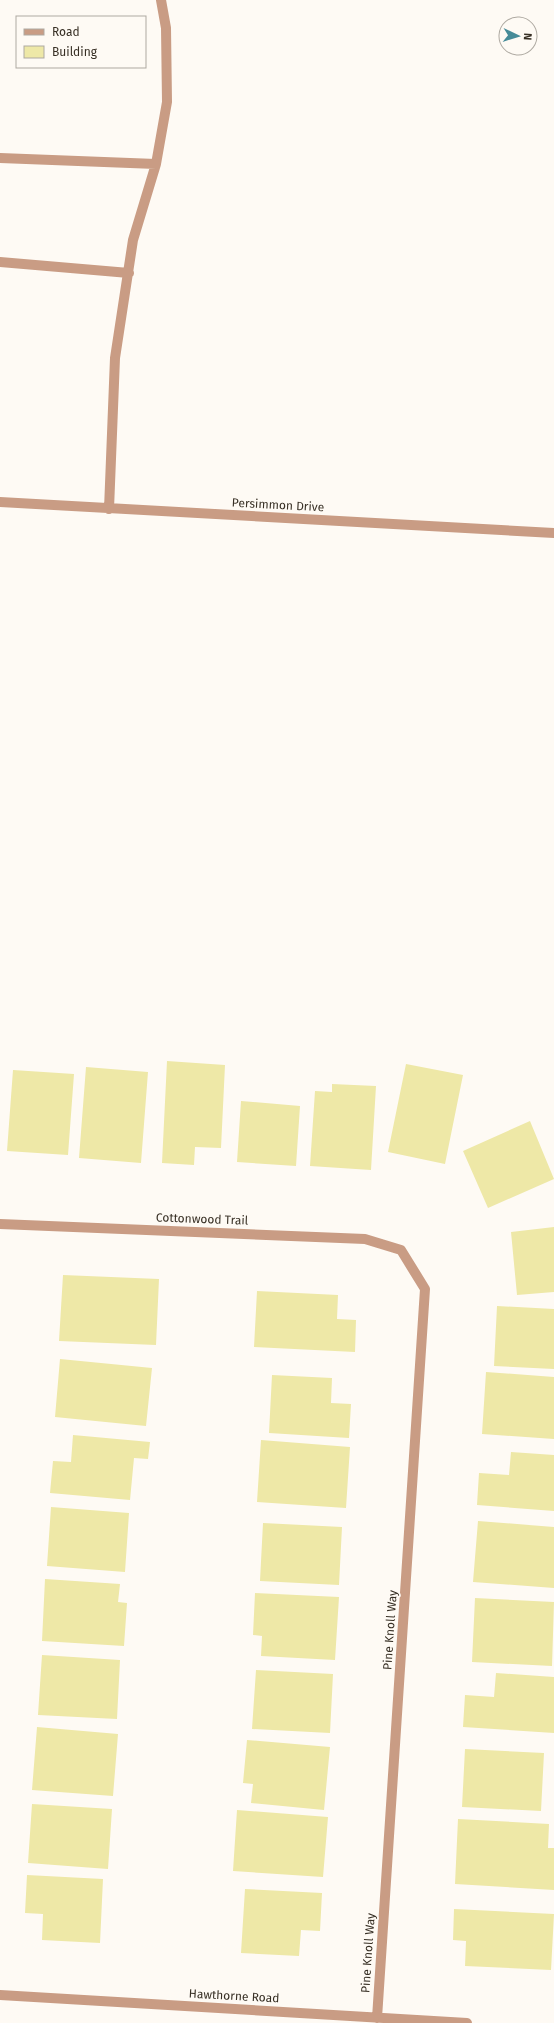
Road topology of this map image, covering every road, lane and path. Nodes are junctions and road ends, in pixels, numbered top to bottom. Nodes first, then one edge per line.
1 (161, 0) edge
2 (0, 158) edge
3 (156, 164) junction
4 (0, 262) edge
5 (129, 273) junction
6 (0, 502) edge
7 (110, 509) junction
8 (554, 533) edge
9 (0, 1224) edge
10 (401, 1250) joint
11 (0, 1995) edge
12 (377, 2018) junction
13 (467, 2023) edge

1 - 3 street
2 - 3 street
3 - 5 street
4 - 5 street
5 - 7 street
6 - 7 street, Persimmon Drive
7 - 8 street, Persimmon Drive
9 - 10 street, Cottonwood Trail
10 - 12 street, Pine Knoll Way
11 - 12 street, Hawthorne Road
12 - 13 street, Hawthorne Road

